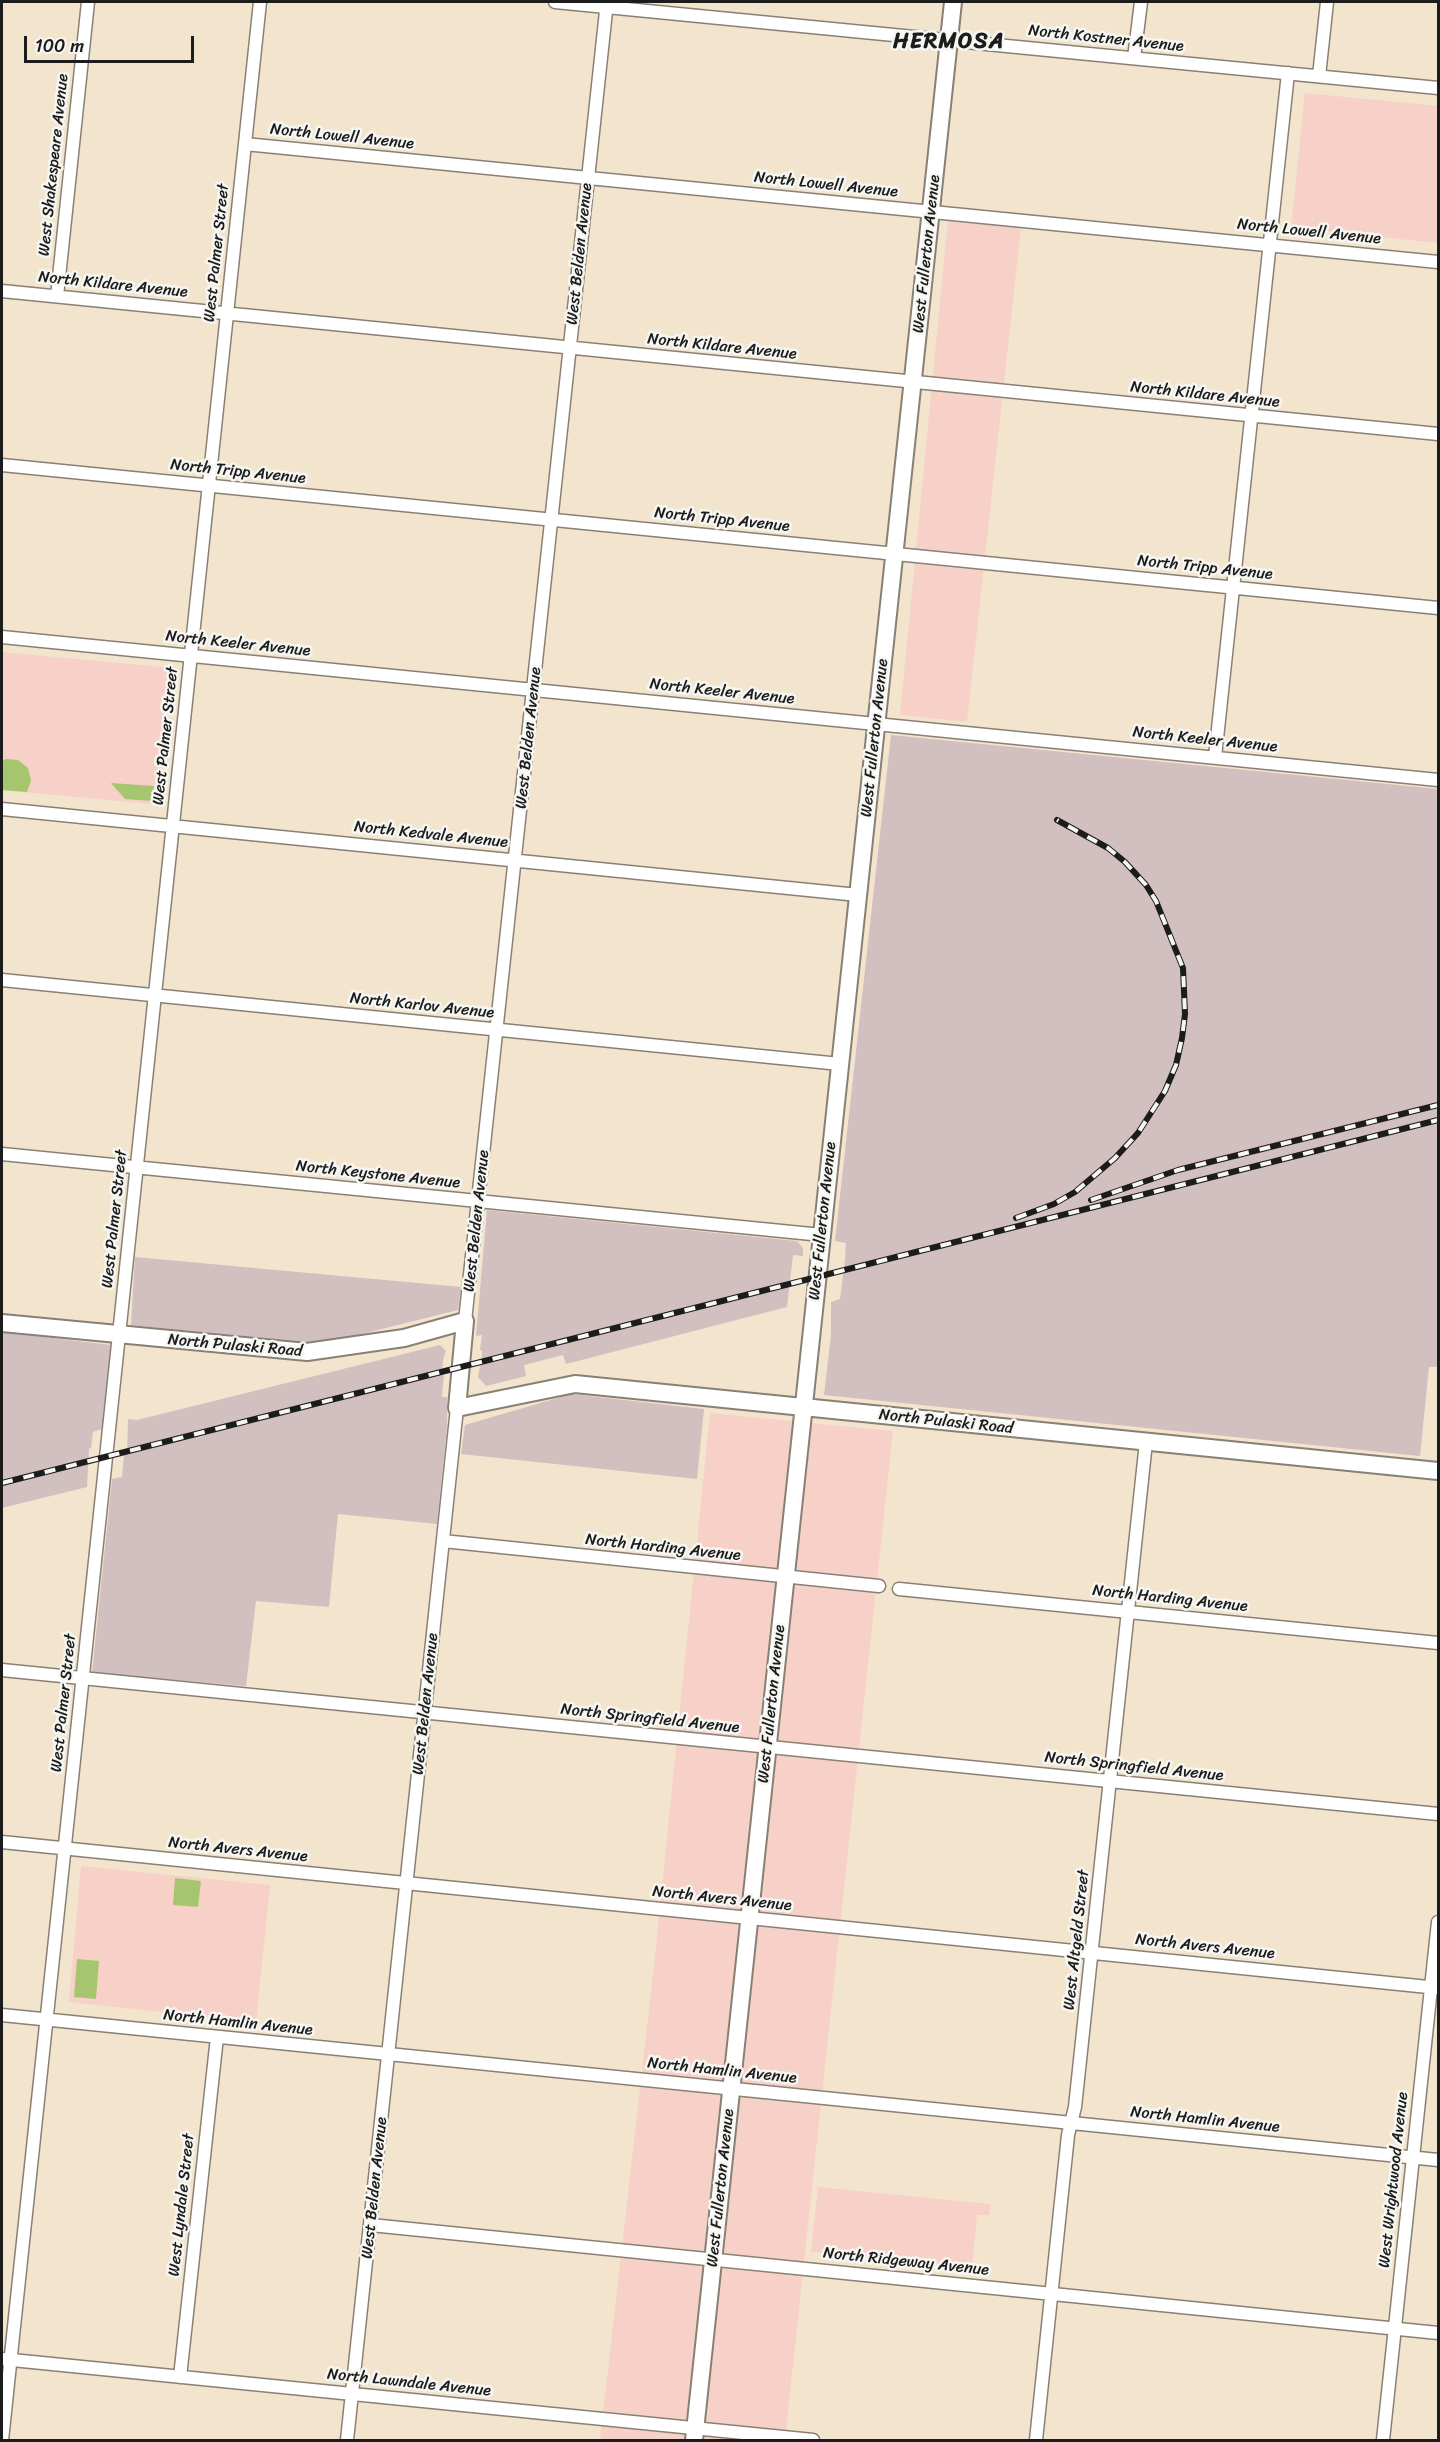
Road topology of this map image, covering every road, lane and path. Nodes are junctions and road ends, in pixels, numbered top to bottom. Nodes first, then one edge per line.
1 (88, 2) edge
2 (260, 2) edge
3 (555, 2) edge
4 (953, 2) edge
5 (1141, 2) edge
6 (1327, 2) edge
7 (607, 4) edge
8 (949, 40) junction
9 (1134, 58) junction
10 (1288, 74) junction
11 (1319, 76) junction
12 (1438, 88) edge
13 (245, 144) junction
14 (588, 178) junction
15 (931, 212) junction
16 (1270, 245) junction
17 (1438, 262) edge
18 (2, 291) edge
19 (57, 296) junction
20 (227, 314) junction
21 (570, 348) junction
22 (913, 383) junction
23 (1252, 416) junction
24 (1438, 434) edge
25 (2, 465) edge
26 (209, 485) junction
27 (552, 519) junction
28 (895, 554) junction
29 (1234, 588) junction
30 (1438, 608) edge
31 (2, 637) edge
32 (191, 656) junction
33 (534, 690) junction
34 (876, 724) junction
35 (1215, 757) junction
36 (1438, 780) edge
37 (2, 809) edge
38 (173, 826) junction
39 (515, 860) junction
40 (858, 894) junction
41 (2, 980) edge
42 (155, 996) junction
43 (497, 1030) junction
44 (840, 1064) junction
45 (2, 1154) edge
46 (137, 1167) junction
47 (479, 1201) junction
48 (822, 1235) junction
49 (465, 1321) junction
50 (2, 1323) edge
51 (119, 1335) junction
52 (803, 1407) junction
53 (457, 1408) junction
54 (1146, 1442) junction
55 (1438, 1471) edge
56 (443, 1541) junction
57 (785, 1577) junction
58 (879, 1586) dead end
59 (899, 1589) dead end
60 (1128, 1612) junction
61 (1438, 1642) edge
62 (2, 1670) edge
63 (82, 1678) junction
64 (425, 1713) junction
65 (767, 1748) junction
66 (1110, 1782) junction
67 (1438, 1814) edge
68 (2, 1842) edge
69 (64, 1848) junction
70 (407, 1883) junction
71 (749, 1918) junction
72 (1438, 1922) edge
73 (1092, 1952) junction
74 (1435, 1987) edge
75 (2, 2015) edge
76 (46, 2020) junction
77 (217, 2037) junction
78 (389, 2055) junction
79 (731, 2088) junction
80 (1071, 2123) junction
81 (1413, 2158) junction
82 (1438, 2160) edge
83 (370, 2225) junction
84 (713, 2259) junction
85 (1052, 2293) junction
86 (1395, 2328) junction
87 (1438, 2333) edge
88 (6, 2359) edge
89 (180, 2377) junction
90 (352, 2394) junction
91 (695, 2434) edge
92 (2, 2440) edge
93 (347, 2440) edge
94 (813, 2440) edge
95 (1036, 2440) edge
96 (1383, 2440) edge

1 - 19 street, West Shakespeare Avenue
2 - 13 street, West Palmer Street
3 - 7 street, North Kostner Avenue
4 - 8 main road, West Fullerton Avenue
5 - 9 street
6 - 11 street
7 - 8 street, North Kostner Avenue
7 - 14 street, West Belden Avenue
8 - 9 street, North Kostner Avenue
8 - 15 main road, West Fullerton Avenue
9 - 10 street, North Kostner Avenue
10 - 11 street, North Kostner Avenue
10 - 16 street
11 - 12 street, North Kostner Avenue
13 - 14 street, North Lowell Avenue
13 - 20 street, West Palmer Street
14 - 15 street, North Lowell Avenue
14 - 21 street, West Belden Avenue
15 - 16 street, North Lowell Avenue
15 - 22 main road, West Fullerton Avenue
16 - 17 street, North Lowell Avenue
16 - 23 street
18 - 19 street, North Kildare Avenue
19 - 20 street, North Kildare Avenue
20 - 21 street, North Kildare Avenue
20 - 26 street, West Palmer Street
21 - 22 street, North Kildare Avenue
21 - 27 street, West Belden Avenue
22 - 23 street, North Kildare Avenue
22 - 28 main road, West Fullerton Avenue
23 - 24 street, North Kildare Avenue
23 - 29 street
25 - 26 street, North Tripp Avenue
26 - 27 street, North Tripp Avenue
26 - 32 street, West Palmer Street
27 - 28 street, North Tripp Avenue
27 - 33 street, West Belden Avenue
28 - 29 street, North Tripp Avenue
28 - 34 main road, West Fullerton Avenue
29 - 30 street, North Tripp Avenue
29 - 35 street
31 - 32 street, North Keeler Avenue
32 - 33 street, North Keeler Avenue
32 - 38 street, West Palmer Street
33 - 34 street, North Keeler Avenue
33 - 39 street, West Belden Avenue
34 - 35 street, North Keeler Avenue
34 - 40 main road, West Fullerton Avenue
35 - 36 street, North Keeler Avenue
37 - 38 street, North Kedvale Avenue
38 - 39 street, North Kedvale Avenue
38 - 42 street, West Palmer Street
39 - 40 street, North Kedvale Avenue
39 - 43 street, West Belden Avenue
40 - 44 main road, West Fullerton Avenue
41 - 42 street, North Karlov Avenue
42 - 43 street, North Karlov Avenue
42 - 46 street, West Palmer Street
43 - 44 street, North Karlov Avenue
43 - 47 street, West Belden Avenue
44 - 48 main road, West Fullerton Avenue
45 - 46 street, North Keystone Avenue
46 - 47 street, North Keystone Avenue
46 - 51 street, West Palmer Street
47 - 48 street, North Keystone Avenue
47 - 49 street, West Belden Avenue
48 - 52 main road, West Fullerton Avenue
49 - 51 main road, North Pulaski Road
49 - 53 main road, West Belden Avenue
50 - 51 main road, North Pulaski Road
51 - 63 street, West Palmer Street
52 - 53 main road, North Pulaski Road
52 - 54 main road, North Pulaski Road
52 - 57 main road, West Fullerton Avenue
53 - 56 street, West Belden Avenue
54 - 55 main road, North Pulaski Road
54 - 60 street, West Altgeld Street
56 - 57 street, North Harding Avenue
56 - 64 street, West Belden Avenue
57 - 58 street, North Harding Avenue
57 - 65 main road, West Fullerton Avenue
59 - 60 street, North Harding Avenue
60 - 61 street, North Harding Avenue
60 - 66 street, West Altgeld Street
62 - 63 street, North Springfield Avenue
63 - 64 street, North Springfield Avenue
63 - 69 street, West Palmer Street
64 - 65 street, North Springfield Avenue
64 - 70 street, West Belden Avenue
65 - 66 street, North Springfield Avenue
65 - 71 main road, West Fullerton Avenue
66 - 67 street, North Springfield Avenue
66 - 73 street, West Altgeld Street
68 - 69 street, North Avers Avenue
69 - 70 street, North Avers Avenue
69 - 76 street, West Palmer Street
70 - 71 street, North Avers Avenue
70 - 78 street, West Belden Avenue
71 - 73 street, North Avers Avenue
71 - 79 main road, West Fullerton Avenue
72 - 74 street, West Wrightwood Avenue
73 - 74 street, North Avers Avenue
73 - 80 street, West Altgeld Street
74 - 81 street, West Wrightwood Avenue
75 - 76 street, North Hamlin Avenue
76 - 77 street, North Hamlin Avenue
76 - 88 street, West Palmer Street
77 - 78 street, North Hamlin Avenue
77 - 89 street, West Lyndale Street
78 - 79 street, North Hamlin Avenue
78 - 83 street, West Belden Avenue
79 - 80 street, North Hamlin Avenue
79 - 84 main road, West Fullerton Avenue
80 - 81 street, North Hamlin Avenue
80 - 85 street, West Altgeld Street
81 - 82 street, North Hamlin Avenue
81 - 86 street, West Wrightwood Avenue
83 - 84 street, North Ridgeway Avenue
83 - 90 street, West Belden Avenue
84 - 85 street, North Ridgeway Avenue
84 - 91 main road, West Fullerton Avenue
85 - 86 street, North Ridgeway Avenue
85 - 95 street, West Altgeld Street
86 - 87 street, North Ridgeway Avenue
86 - 96 street, West Wrightwood Avenue
88 - 89 street, North Lawndale Avenue
88 - 92 street, West Palmer Street
89 - 90 street, North Lawndale Avenue
90 - 91 street, North Lawndale Avenue
90 - 93 street, West Belden Avenue
91 - 94 street, North Lawndale Avenue

